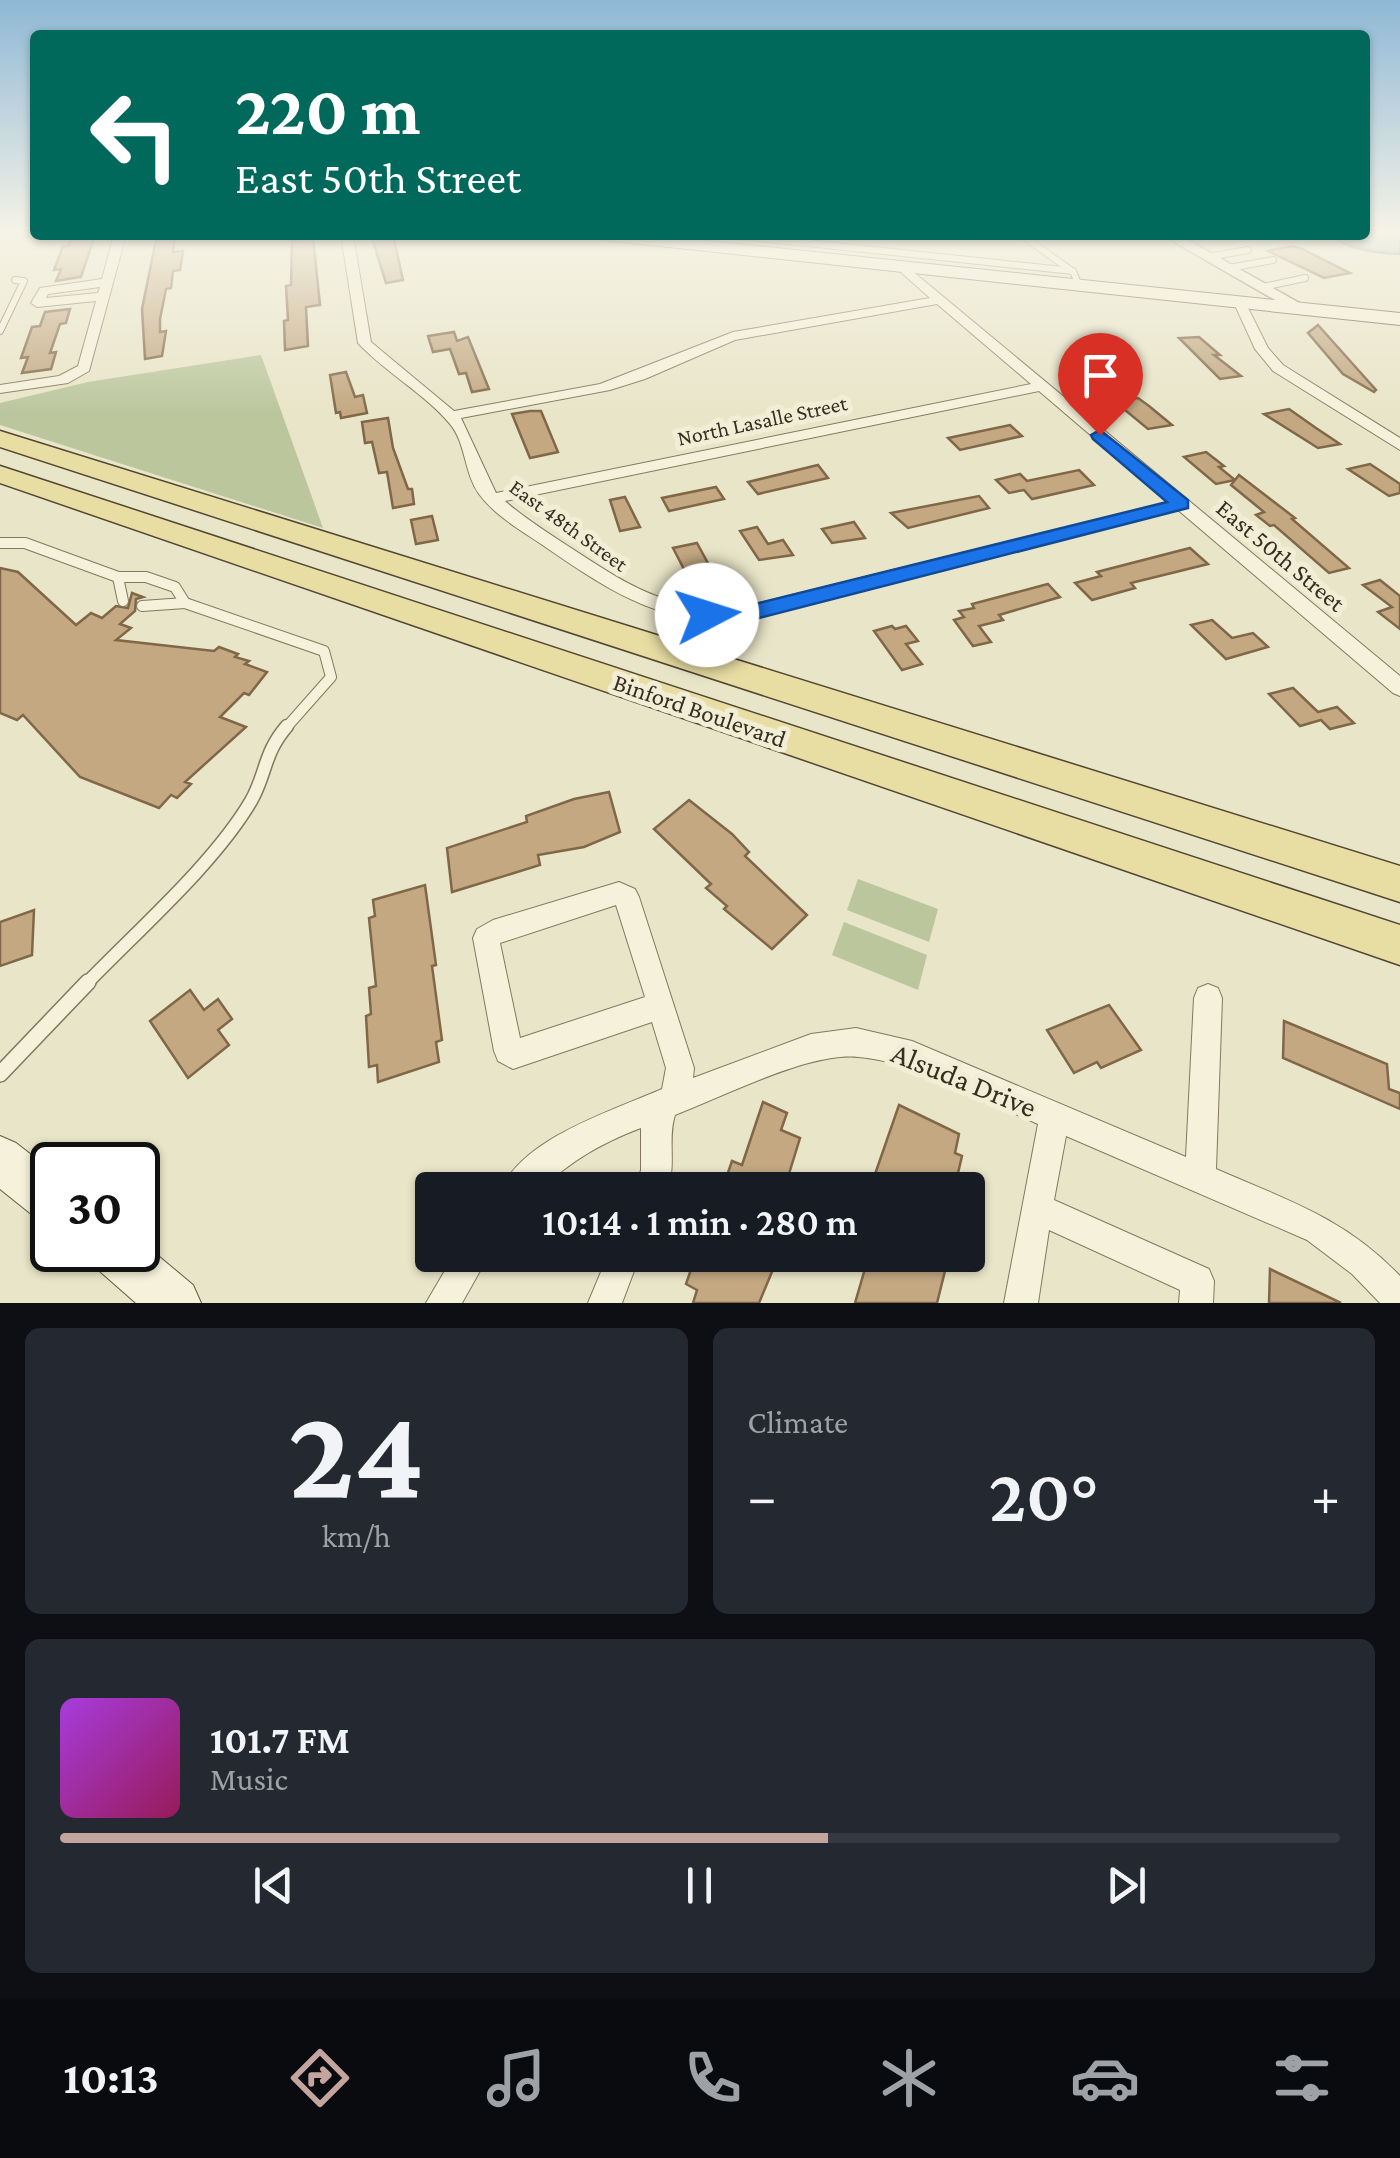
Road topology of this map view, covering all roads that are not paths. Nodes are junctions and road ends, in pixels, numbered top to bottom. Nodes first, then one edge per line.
1 (18, 293) edge
2 (105, 293) edge
3 (357, 293) edge
4 (931, 293) edge
5 (1170, 293) edge
6 (1273, 293) edge
7 (939, 300) junction
8 (1240, 303) junction
9 (1302, 309) junction
10 (1400, 319) edge
11 (0, 332) edge
12 (1042, 386) junction
13 (1, 389) edge
14 (450, 416) junction
15 (0, 438) edge
16 (1400, 446) edge
17 (0, 474) edge
18 (492, 498) junction
19 (1182, 504) junction
20 (0, 542) edge
21 (118, 577) junction
22 (123, 601) dead end
23 (186, 602) junction
24 (142, 606) dead end
25 (1400, 688) edge
26 (1400, 884) edge
27 (1400, 945) edge
28 (1208, 998) dead end
29 (661, 1005) junction
30 (0, 1074) edge
31 (670, 1102) junction
32 (1054, 1116) junction
33 (0, 1158) edge
34 (538, 1172) edge
35 (655, 1172) edge
36 (1200, 1178) junction
37 (30, 1182) edge
38 (1036, 1208) junction
39 (138, 1272) edge
40 (462, 1272) edge
41 (617, 1272) edge
42 (1400, 1300) edge
43 (175, 1303) edge
44 (443, 1303) edge
45 (604, 1303) edge
46 (1020, 1303) edge
47 (1196, 1303) edge

1 - 11 lane
2 - 13 street
3 - 14 street, East 48th Street
4 - 7 street, East 50th Street
5 - 8 main road
6 - 9 street
7 - 12 street, East 50th Street
7 - 14 street
8 - 9 main road
8 - 16 street
9 - 10 main road
12 - 18 street, North Lasalle Street
12 - 19 street, East 50th Street
14 - 18 street, East 48th Street
15 - 26 main road, Binford Boulevard
17 - 27 main road, Binford Boulevard
18 - 19 street, East 48th Street
19 - 25 street, East 50th Street
20 - 21 lane
21 - 22 lane
21 - 23 lane
23 - 24 lane
23 - 30 lane
28 - 36 street
29 - 29 street
29 - 31 street
31 - 32 street, Alsuda Drive
31 - 34 street, Alsuda Drive
31 - 35 street
32 - 36 street, Alsuda Drive
32 - 38 street
33 - 37 main road
36 - 42 street, Alsuda Drive
38 - 46 street
38 - 47 street
39 - 43 main road
40 - 44 street
41 - 45 street

